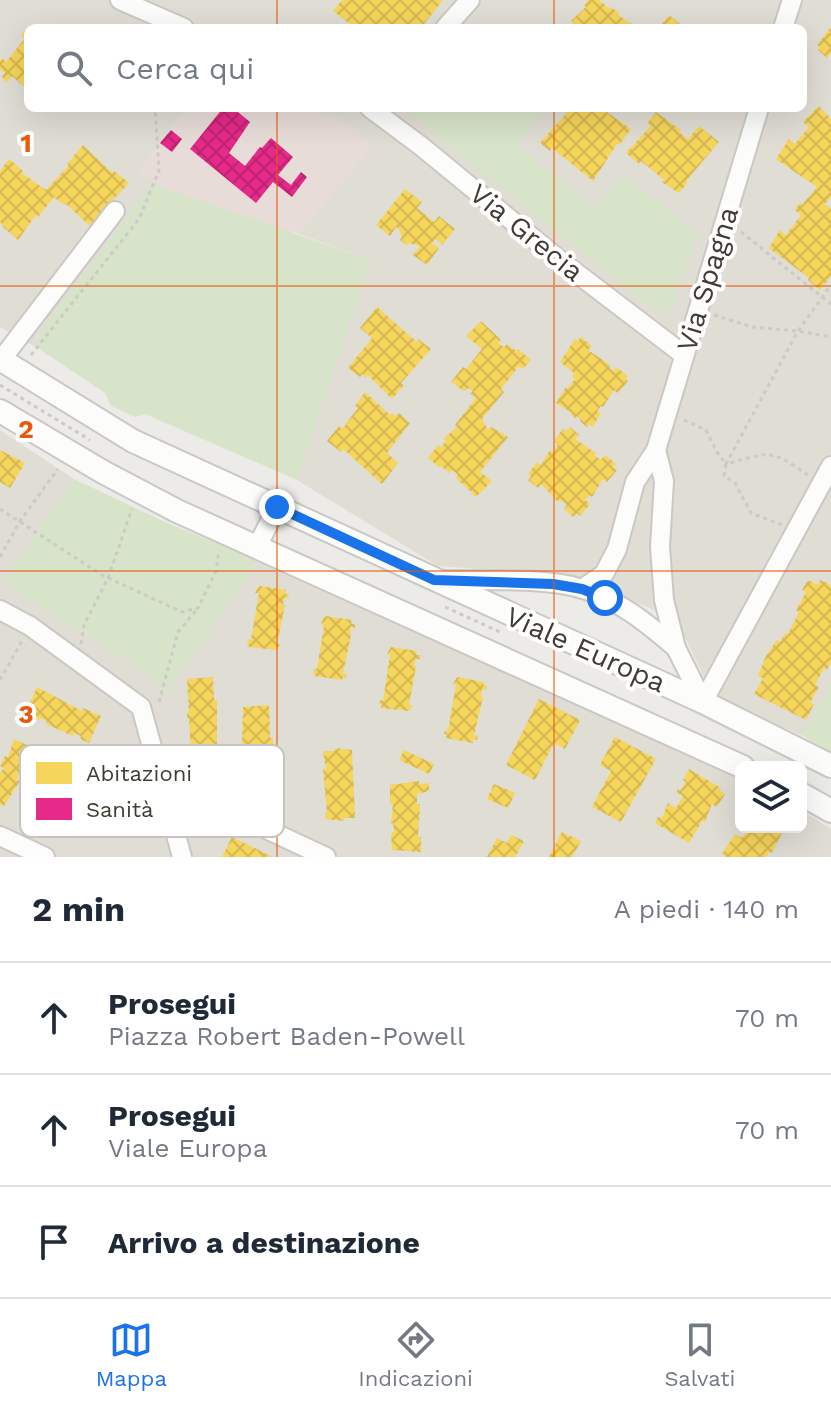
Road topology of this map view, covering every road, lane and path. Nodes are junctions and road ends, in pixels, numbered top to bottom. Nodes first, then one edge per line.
1 (120, 0) edge
2 (470, 0) edge
3 (792, 0) edge
4 (175, 24) edge
5 (449, 24) edge
6 (784, 24) edge
7 (377, 112) edge
8 (758, 112) edge
9 (115, 211) dead end
10 (725, 219) junction
11 (831, 285) edge
12 (821, 296) junction
13 (831, 304) edge
14 (698, 309) junction
15 (798, 331) junction
16 (831, 337) edge
17 (684, 355) junction
18 (1, 359) edge
19 (0, 411) edge
20 (666, 416) junction
21 (656, 450) junction
22 (70, 453) junction
23 (726, 464) junction
24 (831, 466) edge
25 (821, 484) junction
26 (139, 490) junction
27 (277, 507) junction
28 (0, 509) edge
29 (20, 521) junction
30 (222, 530) junction
31 (796, 530) junction
32 (258, 545) junction
33 (0, 557) edge
34 (108, 578) junction
35 (434, 580) junction
36 (582, 589) junction
37 (198, 608) junction
38 (0, 610) edge
39 (30, 626) junction
40 (676, 648) junction
41 (78, 660) junction
42 (0, 680) edge
43 (703, 702) junction
44 (157, 708) dead end
45 (152, 745) edge
46 (735, 763) edge
47 (831, 766) edge
48 (807, 797) edge
49 (831, 811) edge
50 (0, 836) edge
51 (177, 837) edge
52 (283, 837) edge
53 (45, 857) edge
54 (182, 857) edge
55 (326, 857) edge

1 - 4 street
2 - 5 street
3 - 6 street
7 - 17 street, Via Grecia
8 - 10 street, Via Spagna
9 - 18 street
10 - 12 path
10 - 14 street, Via Spagna
11 - 12 path
12 - 13 path
12 - 15 path
14 - 15 path
14 - 17 street, Via Spagna
15 - 16 path
15 - 23 path
17 - 20 street, Via Spagna
18 - 27 street, Viale Europa
19 - 22 street, Viale Europa
20 - 21 street, Via Spagna
20 - 23 path
21 - 36 street, Via Spagna
21 - 40 street, Via Spagna
22 - 26 street, Viale Europa
22 - 29 path
23 - 25 path
23 - 31 path
24 - 25 street
25 - 31 street
26 - 30 street, Viale Europa
26 - 34 path
27 - 32 street
27 - 35 street, Viale Europa
28 - 29 path
29 - 33 path
29 - 34 path
30 - 32 street, Viale Europa
30 - 37 path
31 - 43 street
32 - 46 street, Viale Europa
34 - 37 path
34 - 41 path
35 - 36 street
35 - 43 street, Viale Europa
36 - 40 street
37 - 44 path
38 - 39 street
39 - 41 street
39 - 42 path
40 - 43 street, Via Spagna
41 - 45 street
43 - 47 street, Viale Europa
48 - 49 street
50 - 53 street
51 - 54 street
52 - 55 street

